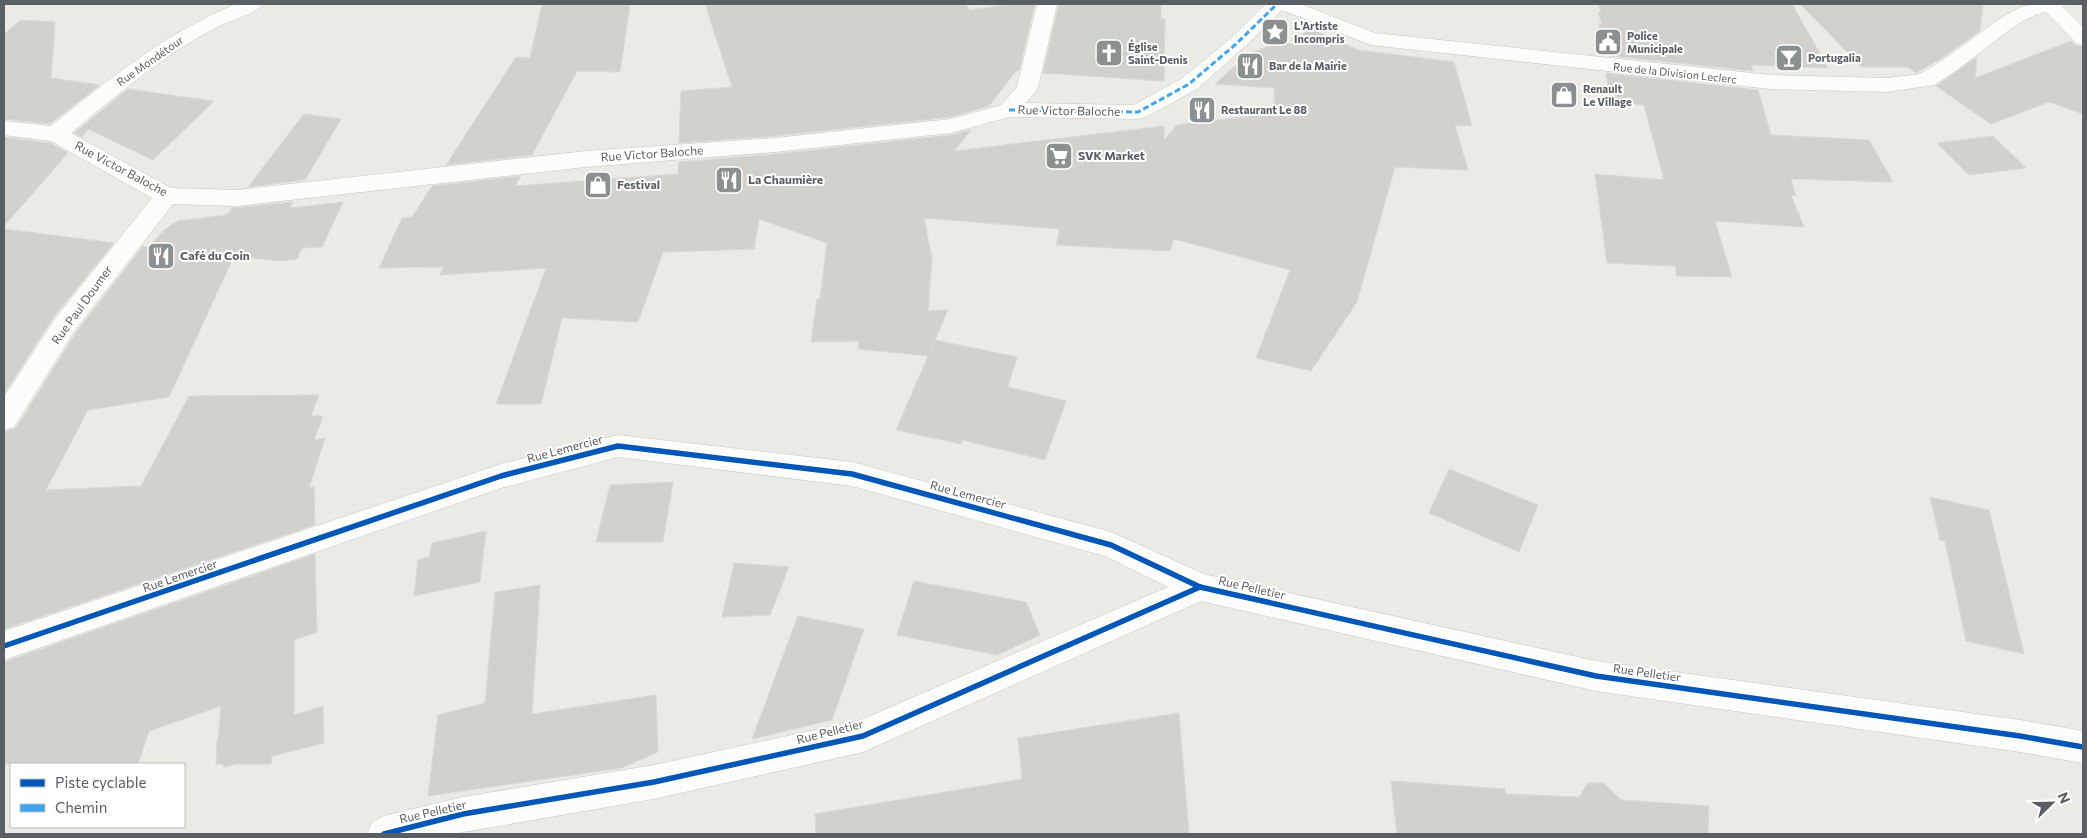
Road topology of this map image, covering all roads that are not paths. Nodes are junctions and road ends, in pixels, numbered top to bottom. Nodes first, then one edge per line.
1 (252, 4) edge
2 (1047, 4) edge
3 (1277, 4) edge
4 (1284, 4) edge
5 (2052, 4) edge
6 (2083, 39) edge
7 (1009, 110) junction
8 (4, 128) edge
9 (56, 134) junction
10 (167, 196) junction
11 (4, 419) edge
12 (1200, 587) junction
13 (4, 646) edge
14 (2083, 747) edge
15 (384, 834) edge

1 - 9 street, Rue Mondétour
2 - 7 street
3 - 7 street, Rue Victor Baloche
4 - 5 street, Rue de la Division Leclerc
5 - 6 street
7 - 10 street, Rue Victor Baloche
8 - 9 street, Rue Victor Baloche
9 - 10 street, Rue Victor Baloche
10 - 11 street, Rue Paul Doumer
12 - 13 street, Rue Lemercier
12 - 14 street, Rue Pelletier
12 - 15 street, Rue Pelletier

